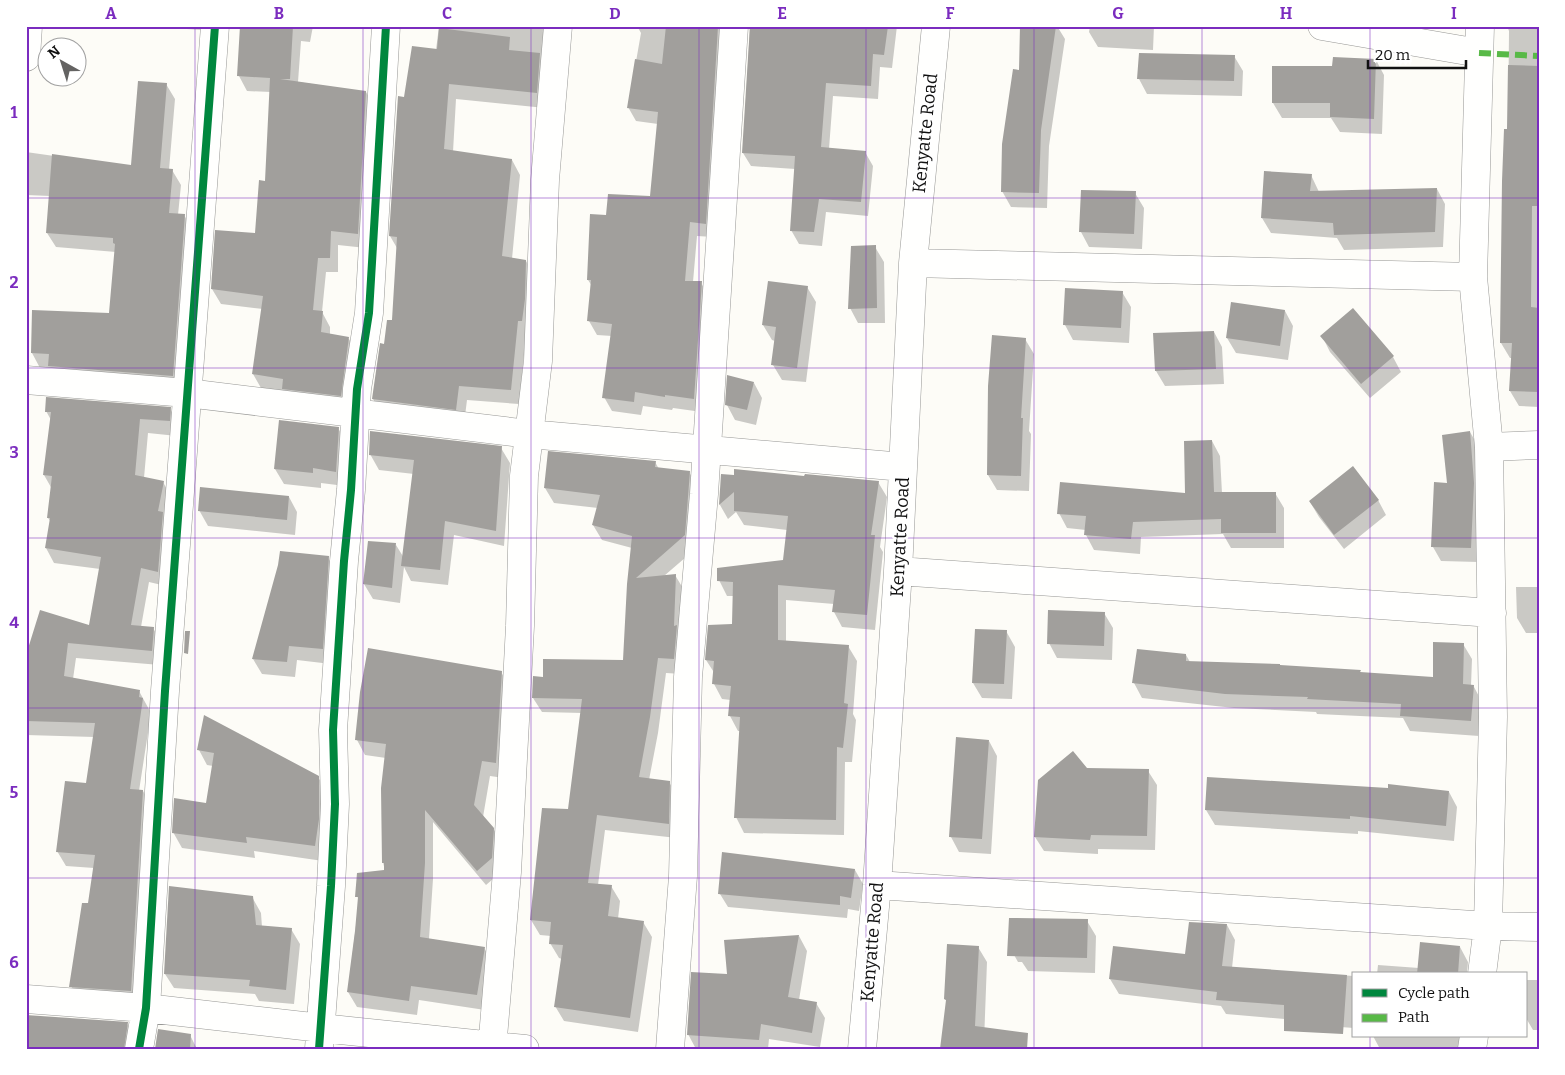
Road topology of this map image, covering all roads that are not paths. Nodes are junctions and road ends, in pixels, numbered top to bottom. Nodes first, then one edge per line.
1 (28, 26) edge
2 (215, 26) edge
3 (386, 26) edge
4 (558, 26) edge
5 (734, 26) edge
6 (936, 26) edge
7 (1322, 26) edge
8 (1480, 39) edge
9 (26, 57) edge
10 (912, 263) junction
11 (1473, 276) junction
12 (26, 380) edge
13 (187, 393) junction
14 (355, 414) junction
15 (529, 434) junction
16 (1539, 445) edge
17 (1489, 447) junction
18 (706, 449) junction
19 (903, 467) junction
20 (898, 571) junction
21 (1492, 613) junction
22 (878, 885) junction
23 (1488, 926) junction
24 (1539, 927) edge
25 (1482, 972) edge
26 (26, 999) edge
27 (146, 1008) junction
28 (320, 1039) edge
29 (492, 1047) edge
30 (139, 1049) edge
31 (525, 1049) edge
32 (670, 1049) edge
33 (862, 1049) edge

1 - 9 street
2 - 13 street
3 - 14 street
4 - 15 street
5 - 18 street
6 - 10 street, Kenyatte Road
7 - 8 street
8 - 11 street
10 - 11 street
10 - 19 street, Kenyatte Road
11 - 17 street
12 - 13 street
13 - 14 street
13 - 27 street
14 - 15 street
14 - 28 street
15 - 18 street
15 - 29 street
16 - 17 street
17 - 21 street
18 - 19 street
18 - 32 street
19 - 20 street, Kenyatte Road
20 - 21 street
20 - 22 street, Kenyatte Road
21 - 23 street
22 - 23 street
22 - 33 street, Kenyatte Road
23 - 24 street
23 - 25 street
26 - 27 street
27 - 28 street
27 - 30 street
28 - 29 street
29 - 31 street

